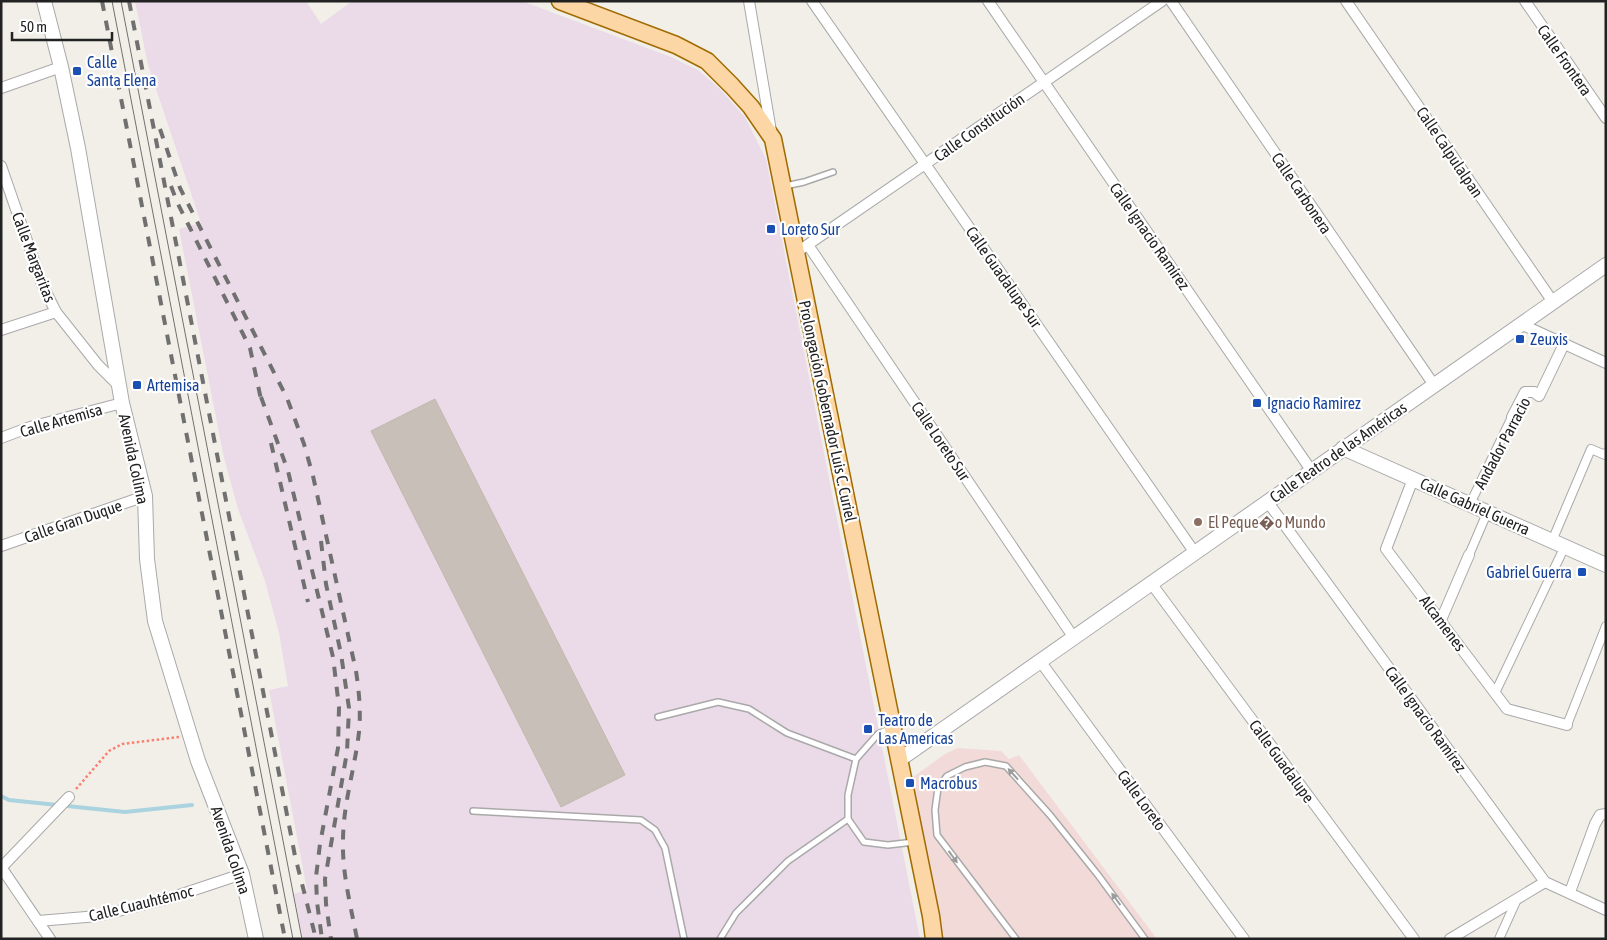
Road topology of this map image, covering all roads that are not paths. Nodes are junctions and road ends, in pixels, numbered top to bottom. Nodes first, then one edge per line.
1 (44, 1) edge
2 (560, 1) edge
3 (748, 1) edge
4 (812, 1) edge
5 (988, 1) edge
6 (1162, 1) edge
7 (1171, 1) edge
8 (1346, 1) edge
9 (1525, 1) edge
10 (61, 67) junction
11 (1044, 82) junction
12 (1, 88) edge
13 (1606, 118) edge
14 (773, 139) junction
15 (925, 164) junction
16 (1, 166) edge
17 (833, 172) dead end
18 (783, 187) junction
19 (802, 249) junction
20 (1606, 265) edge
21 (1553, 302) junction
22 (56, 312) junction
23 (1521, 324) junction
24 (1, 330) edge
25 (1564, 344) junction
26 (1606, 363) edge
27 (1434, 385) junction
28 (119, 386) junction
29 (122, 403) junction
30 (1512, 417) joint
31 (1, 438) edge
32 (1343, 448) junction
33 (1606, 453) edge
34 (1311, 470) junction
35 (1413, 479) junction
36 (146, 496) junction
37 (1267, 502) junction
38 (1470, 504) junction
39 (1487, 513) junction
40 (1559, 544) junction
41 (1, 546) edge
42 (1195, 553) junction
43 (1469, 554) joint
44 (1606, 565) edge
45 (1151, 583) junction
46 (1441, 620) junction
47 (1606, 626) edge
48 (1074, 638) junction
49 (1040, 661) junction
50 (1495, 693) junction
51 (658, 717) dead end
52 (1566, 725) joint
53 (893, 727) junction
54 (856, 759) junction
55 (900, 760) junction
56 (69, 797) road end
57 (473, 811) dead end
58 (1606, 814) edge
59 (848, 819) junction
60 (916, 842) junction
61 (1, 868) edge
62 (242, 874) junction
63 (1545, 882) junction
64 (1570, 892) junction
65 (1517, 900) junction
66 (1606, 910) edge
67 (38, 922) junction
68 (935, 937) edge
69 (50, 939) edge
70 (256, 939) edge
71 (684, 939) edge
72 (720, 939) edge
73 (1016, 939) edge
74 (1145, 939) edge
75 (1244, 939) edge
76 (1414, 939) edge
77 (1450, 939) edge
78 (1499, 939) edge

1 - 10 street, Avenida Colima
2 - 14 main road, Prolongación Gobernador Luis C. Curiel
3 - 14 street
4 - 15 street, Calle Guadalupe Sur
5 - 11 street, Calle Ignacio Ramírez
6 - 11 street, Calle Constitución
7 - 27 street, Calle Carbonera
8 - 21 street, Calle Calpulalpan
9 - 13 street, Calle Frontera
10 - 12 street
10 - 28 street, Avenida Colima
11 - 15 street, Calle Constitución
11 - 34 street, Calle Ignacio Ramírez
14 - 18 main road, Prolongación Gobernador Luis C. Curiel
15 - 19 street, Calle Constitución
15 - 42 street, Calle Guadalupe Sur
16 - 22 street, Calle Margaritas
17 - 18 lane
18 - 19 main road, Prolongación Gobernador Luis C. Curiel
19 - 48 street, Calle Loreto Sur
19 - 53 main road, Prolongación Gobernador Luis C. Curiel
20 - 21 street, Calle Teatro de las Américas
21 - 23 street, Calle Teatro de las Américas
22 - 24 street
22 - 28 street, Calle Margaritas
23 - 25 street
23 - 27 street, Calle Teatro de las Américas
25 - 26 street
25 - 30 street, Andador Parracio
27 - 32 street, Calle Teatro de las Américas
28 - 29 street, Avenida Colima
29 - 31 street, Calle Artemisa
29 - 36 street, Avenida Colima
30 - 38 street, Andador Parracio
32 - 34 street, Calle Teatro de las Américas
32 - 35 street, Calle Gabriel Guerra
33 - 40 street
34 - 37 street, Calle Teatro de las Américas
35 - 38 street, Calle Gabriel Guerra
35 - 46 street, Alcamenes
36 - 41 street, Calle Gran Duque
36 - 62 street, Avenida Colima
37 - 42 street, Calle Teatro de las Américas
37 - 63 street, Calle Ignacio Ramírez
38 - 39 street, Calle Gabriel Guerra
39 - 40 street, Calle Gabriel Guerra
39 - 43 street, Andador Parracio
40 - 44 street, Calle Gabriel Guerra
40 - 50 street
42 - 45 street, Calle Teatro de las Américas
43 - 46 street, Andador Parracio
45 - 48 street, Calle Teatro de las Américas
45 - 76 street, Calle Guadalupe
46 - 50 street, Alcamenes
47 - 52 street
48 - 49 street, Calle Teatro de las Américas
49 - 55 street, Calle Teatro de las Américas
49 - 75 street, Calle Loreto
50 - 52 street, Alcamenes
51 - 54 lane
53 - 54 lane
53 - 55 main road, Prolongación Gobernador Luis C. Curiel
54 - 59 lane
55 - 60 main road, Prolongación Gobernador Luis C. Curiel
56 - 61 street
57 - 71 lane
58 - 64 street
59 - 60 lane
59 - 72 lane
60 - 68 main road, Prolongación Gobernador Luis C. Curiel
61 - 67 street
62 - 67 street, Calle Cuauhtémoc
62 - 70 street, Avenida Colima
63 - 64 street
63 - 65 street
64 - 66 street
65 - 77 street
65 - 78 street
67 - 69 street
74 -> 73 lane

